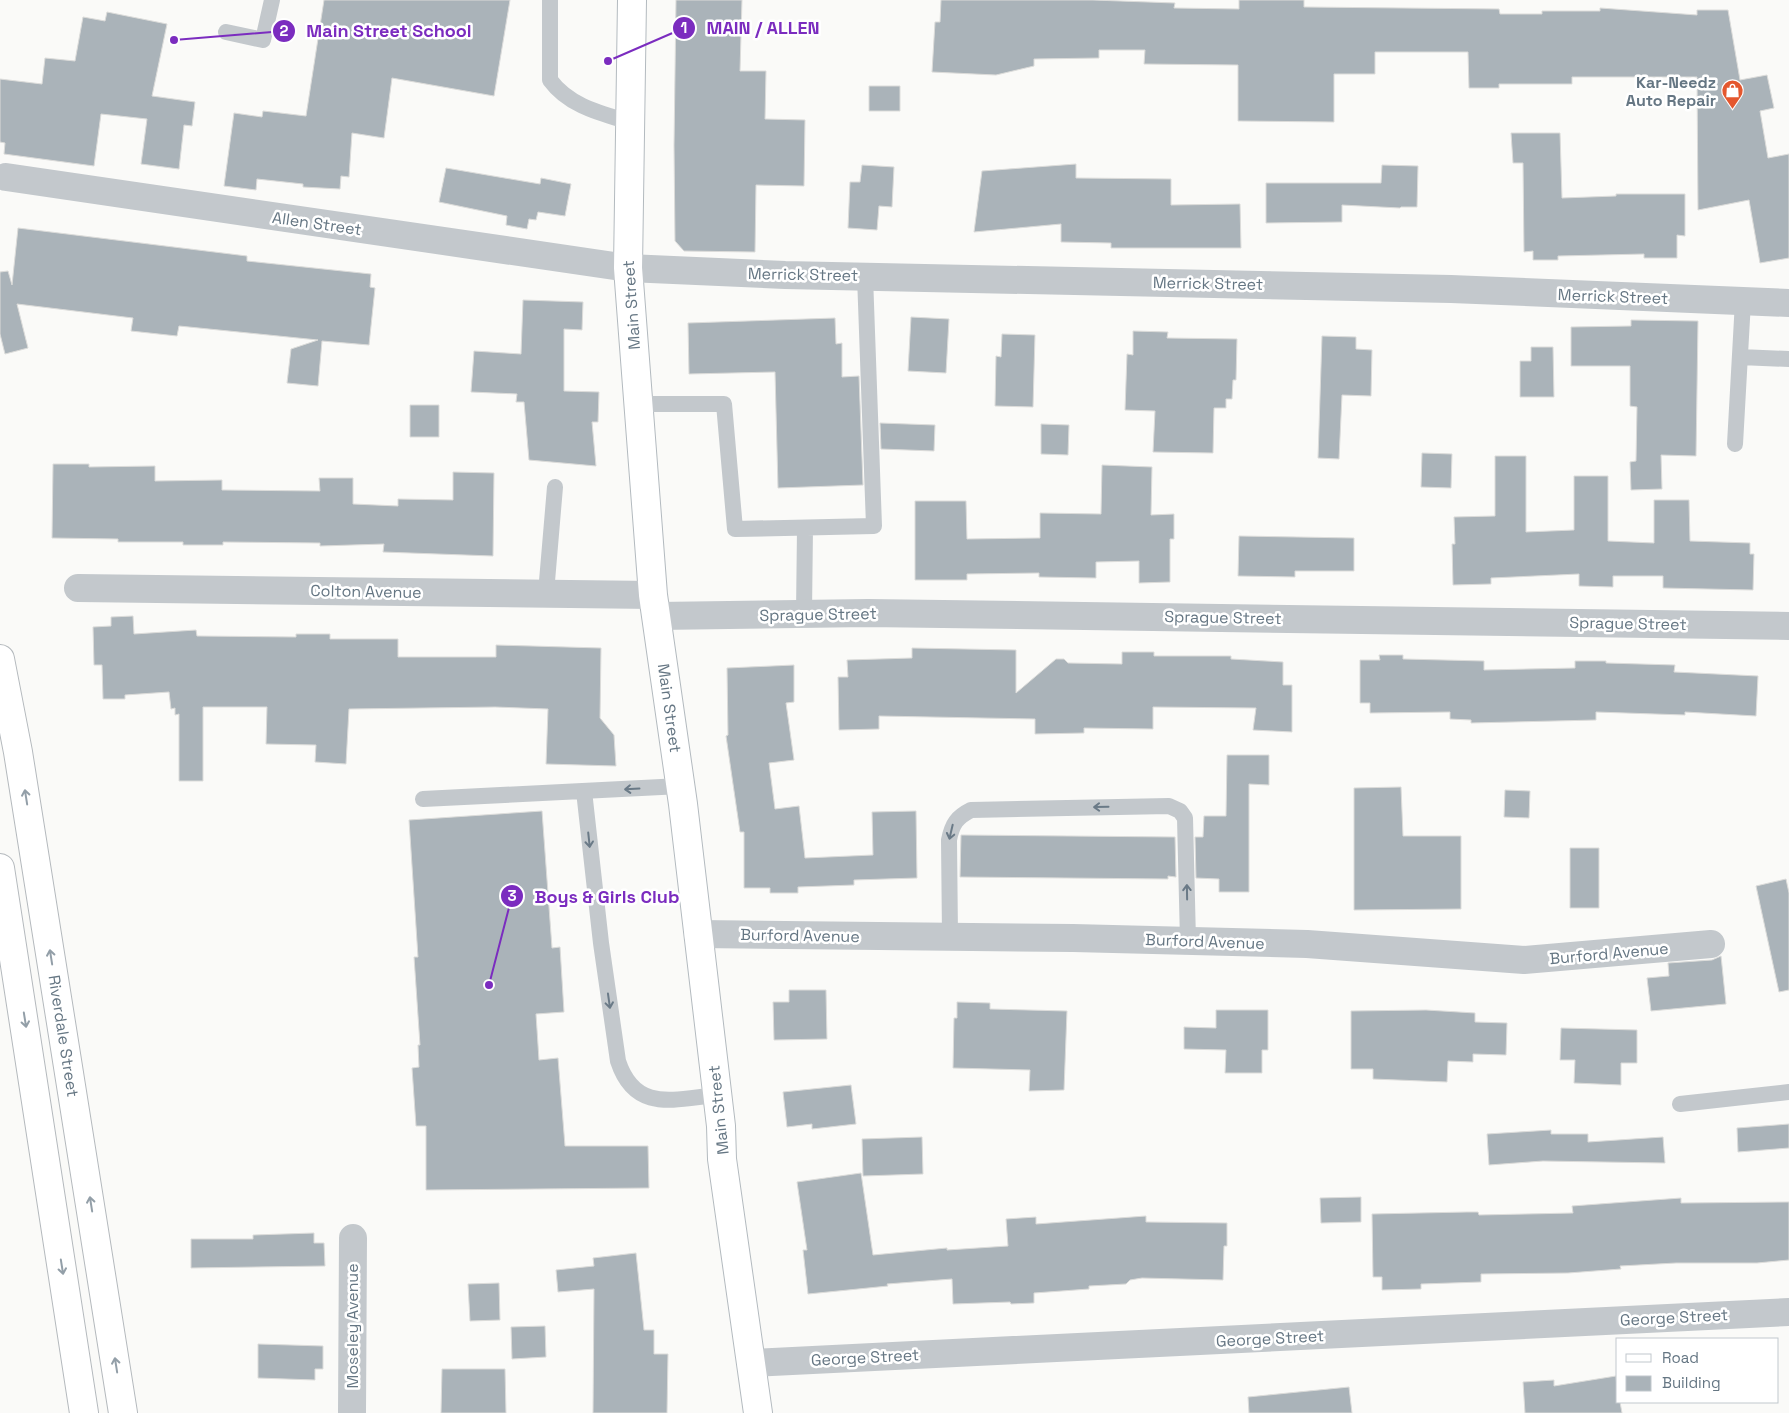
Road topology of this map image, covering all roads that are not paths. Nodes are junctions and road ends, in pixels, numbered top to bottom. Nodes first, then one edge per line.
1 (272, 0) edge
2 (550, 0) edge
3 (632, 0) edge
4 (226, 32) dead end
5 (630, 122) junction
6 (6, 177) dead end
7 (628, 268) junction
8 (865, 276) junction
9 (1743, 301) junction
10 (1789, 303) edge
11 (1740, 357) junction
12 (1789, 359) edge
13 (638, 404) junction
14 (1735, 444) dead end
15 (555, 487) dead end
16 (805, 528) junction
17 (78, 588) dead end
18 (546, 593) junction
19 (656, 605) junction
20 (804, 614) junction
21 (1789, 626) edge
22 (0, 659) edge
23 (681, 786) junction
24 (584, 791) junction
25 (423, 799) dead end
26 (0, 868) edge
27 (698, 934) junction
28 (950, 936) junction
29 (1188, 940) junction
30 (1711, 944) dead end
31 (1789, 1092) edge
32 (717, 1095) junction
33 (1680, 1104) dead end
34 (353, 1238) dead end
35 (1789, 1312) edge
36 (751, 1363) junction
37 (84, 1413) edge
38 (123, 1413) edge
39 (352, 1413) edge
40 (758, 1413) edge

1 - 4 lane
2 - 5 lane
3 - 5 main road, Main Street
5 - 7 main road, Main Street
6 - 7 street, Allen Street
7 - 8 street, Merrick Street
7 - 13 main road, Main Street
8 - 9 street, Merrick Street
8 - 16 lane
9 - 10 street, Merrick Street
9 - 11 lane
11 - 12 lane
11 - 14 lane
13 - 16 lane
13 - 19 main road, Main Street
15 - 18 lane
16 - 20 lane
17 - 18 street, Colton Avenue
18 - 19 street, Colton Avenue
19 - 20 street, Sprague Street
19 - 23 main road, Main Street
20 - 21 street, Sprague Street
38 -> 22 main road, Riverdale Street
23 -> 24 lane
23 - 27 main road, Main Street
24 - 25 lane
24 -> 32 lane
26 -> 37 main road
27 - 28 street, Burford Avenue
27 - 32 main road, Main Street
28 - 29 street, Burford Avenue
29 -> 28 lane
29 - 30 street, Burford Avenue
31 - 33 lane
32 - 36 main road, Main Street
34 - 39 street, Moseley Avenue
35 - 36 street, George Street
36 - 40 main road, Main Street

